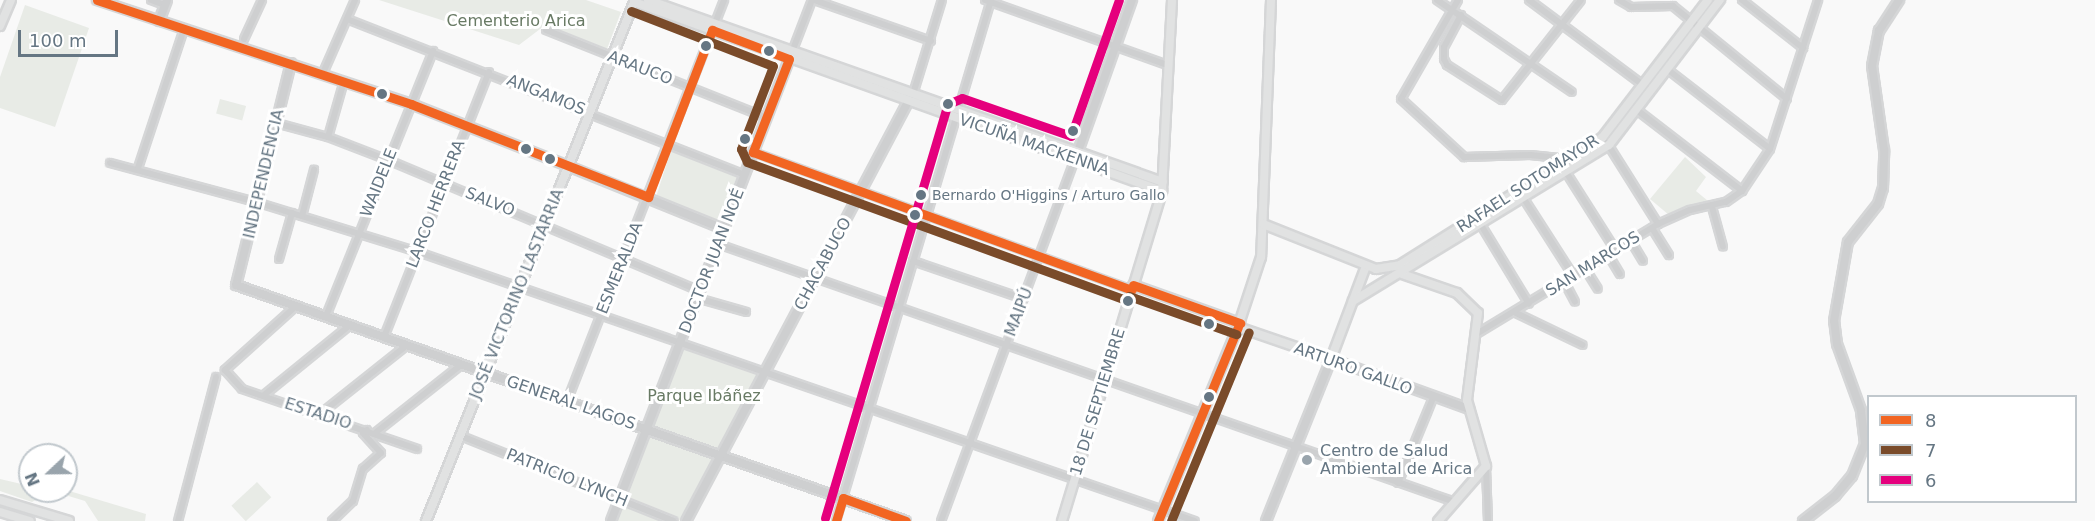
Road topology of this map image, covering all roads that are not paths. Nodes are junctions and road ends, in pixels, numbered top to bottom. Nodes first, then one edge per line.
1 (11, 0) edge
2 (97, 0) edge
3 (151, 0) edge
4 (262, 0) edge
5 (355, 0) edge
6 (648, 0) edge
7 (724, 0) edge
8 (813, 0) edge
9 (942, 0) edge
10 (1132, 0) edge
11 (1172, 0) edge
12 (1271, 0) edge
13 (1437, 0) edge
14 (1458, 0) edge
15 (1529, 0) edge
16 (1581, 0) edge
17 (1619, 0) edge
18 (1708, 0) edge
19 (1720, 0) edge
20 (1742, 0) edge
21 (1818, 0) edge
22 (1899, 0) edge
23 (635, 1) edge
24 (989, 1) edge
25 (166, 2) edge
26 (1673, 3) edge
27 (1451, 10) junction
28 (1461, 15) junction
29 (347, 19) junction
30 (159, 21) junction
31 (1691, 23) junction
32 (1562, 24) junction
33 (0, 26) edge
34 (713, 27) junction
35 (184, 29) junction
36 (1698, 29) junction
37 (546, 30) dead end
38 (244, 39) dead end
39 (931, 41) junction
40 (1117, 46) junction
41 (1803, 48) junction
42 (433, 51) junction
43 (791, 56) junction
44 (612, 58) junction
45 (291, 63) junction
46 (1532, 63) junction
47 (1168, 65) junction
48 (1668, 69) junction
49 (489, 72) junction
50 (323, 74) junction
51 (344, 81) junction
52 (1643, 85) junction
53 (690, 88) junction
54 (1572, 92) dead end
55 (911, 98) junction
56 (1786, 99) junction
57 (411, 104) junction
58 (1637, 110) junction
59 (590, 112) junction
60 (958, 114) junction
61 (767, 118) junction
62 (276, 123) junction
63 (467, 125) junction
64 (328, 137) junction
65 (1602, 138) junction
66 (668, 144) junction
67 (1609, 145) junction
68 (575, 149) junction
69 (1770, 149) junction
70 (753, 152) junction
71 (1076, 155) junction
72 (388, 160) junction
73 (555, 160) junction
74 (110, 163) dead end
75 (1562, 164) junction
76 (568, 166) junction
77 (138, 168) junction
78 (314, 170) dead end
79 (1567, 173) junction
80 (745, 175) junction
81 (445, 183) junction
82 (1162, 187) junction
83 (861, 191) junction
84 (1742, 191) junction
85 (648, 197) junction
86 (1524, 199) junction
87 (259, 203) junction
88 (1712, 207) junction
89 (292, 213) junction
90 (927, 215) junction
91 (302, 216) junction
92 (545, 225) junction
93 (1263, 225) junction
94 (1481, 225) junction
95 (1655, 226) junction
96 (724, 229) junction
97 (358, 234) junction
98 (1631, 242) junction
99 (718, 244) junction
100 (1723, 247) dead end
101 (1616, 251) junction
102 (418, 252) junction
103 (1669, 255) dead end
104 (1040, 256) junction
105 (1609, 256) junction
106 (623, 258) junction
107 (279, 259) dead end
108 (913, 261) junction
109 (1643, 261) dead end
110 (1404, 263) junction
111 (1366, 266) junction
112 (1586, 270) junction
113 (1402, 274) junction
114 (1620, 274) dead end
115 (1574, 277) junction
116 (815, 279) junction
117 (1565, 283) junction
118 (236, 285) joint
119 (520, 287) junction
120 (1133, 288) junction
121 (1598, 289) dead end
122 (699, 295) junction
123 (1024, 299) junction
124 (1353, 301) junction
125 (1575, 303) dead end
126 (1529, 304) junction
127 (296, 306) junction
128 (899, 309) junction
129 (746, 312) dead end
130 (1514, 312) junction
131 (601, 315) junction
132 (326, 316) junction
133 (350, 325) junction
134 (1239, 325) junction
135 (1478, 333) junction
136 (384, 337) junction
137 (680, 343) junction
138 (407, 345) junction
139 (1583, 345) dead end
140 (1006, 346) junction
141 (1331, 359) junction
142 (462, 364) junction
143 (766, 372) junction
144 (486, 373) junction
145 (216, 376) dead end
146 (1105, 381) junction
147 (264, 395) junction
148 (1433, 398) junction
149 (567, 401) junction
150 (869, 409) junction
151 (1469, 409) junction
152 (319, 415) junction
153 (1203, 415) junction
154 (646, 429) junction
155 (367, 430) junction
156 (375, 433) junction
157 (461, 436) junction
158 (970, 444) junction
159 (1296, 447) junction
160 (417, 449) dead end
161 (722, 456) junction
162 (1485, 466) junction
163 (1075, 480) junction
164 (1398, 483) junction
165 (843, 498) junction
166 (619, 499) junction
167 (0, 500) edge
168 (1452, 501) junction
169 (1163, 510) junction
170 (0, 512) edge
171 (30, 521) edge
172 (69, 521) edge
173 (178, 521) edge
174 (332, 521) edge
175 (426, 521) edge
176 (611, 521) edge
177 (674, 521) edge
178 (686, 521) edge
179 (836, 521) edge
180 (906, 521) edge
181 (941, 521) edge
182 (1062, 521) edge
183 (1158, 521) edge
184 (1194, 521) edge
185 (1266, 521) edge
186 (1438, 521) edge
187 (1488, 521) edge
188 (1803, 521) edge

1 - 33 main road
2 - 30 main road
3 - 25 street
4 - 38 street
5 - 29 street
6 - 34 main road, VICUÑA MACKENNA
7 - 34 street, ESMERALDA
8 - 39 street
8 - 43 street, DOCTOR JUAN NOÉ
9 - 39 street, CHACABUCO
10 - 40 street, MAIPÚ
11 - 47 main road, 18 DE SEPTIEMBRE
12 - 93 main road
13 - 27 street
14 - 27 street
15 - 32 street
16 - 32 street
17 - 26 street
18 - 31 main road, RAFAEL SOTOMAYOR
19 - 36 main road, RAFAEL SOTOMAYOR
20 - 41 street
21 - 41 street, SAN MARCOS
22 - 188 street
23 - 34 main road, VICUÑA MACKENNA
23 - 44 main road, JOSÉ VICTORINO LASTARRIA
24 - 40 street
24 - 60 street
25 - 30 street
26 - 31 street
27 - 28 street
27 - 75 street
28 - 46 street
28 - 46 street
29 - 42 street, ANGAMOS
29 - 50 street
30 - 35 main road
31 - 36 street
31 - 52 main road, RAFAEL SOTOMAYOR
32 - 46 street
32 - 52 street
34 - 43 main road, VICUÑA MACKENNA
34 - 53 street, ESMERALDA
35 - 45 main road
35 - 77 street
36 - 48 main road, RAFAEL SOTOMAYOR
36 - 56 street
37 - 44 street, ARAUCO
39 - 55 street, CHACABUCO
40 - 47 street
40 - 71 street, MAIPÚ
41 - 56 street, SAN MARCOS
42 - 49 street, ANGAMOS
42 - 57 street, WAIDELE
43 - 55 main road, VICUÑA MACKENNA
43 - 61 street, DOCTOR JUAN NOÉ
44 - 53 street, ARAUCO
44 - 59 main road, JOSÉ VICTORINO LASTARRIA
45 - 50 main road
45 - 62 street, INDEPENDENCIA
46 - 54 street
47 - 82 main road, 18 DE SEPTIEMBRE
48 - 58 main road, RAFAEL SOTOMAYOR
48 - 69 street
49 - 59 street, ANGAMOS
49 - 63 street, LARCO HERRERA
50 - 51 main road
51 - 57 main road
51 - 64 street
52 - 65 main road, RAFAEL SOTOMAYOR
53 - 61 street, ARAUCO
53 - 66 street, ESMERALDA
55 - 60 main road, VICUÑA MACKENNA
55 - 83 street, CHACABUCO
56 - 69 street, SAN MARCOS
57 - 63 main road
57 - 72 street, WAIDELE
58 - 67 main road, RAFAEL SOTOMAYOR
58 - 84 street
59 - 66 street, ANGAMOS
59 - 68 main road, JOSÉ VICTORINO LASTARRIA
60 - 71 main road, VICUÑA MACKENNA
60 - 90 street
61 - 70 street, DOCTOR JUAN NOÉ
62 - 64 street, SALVO
62 - 87 street, INDEPENDENCIA
63 - 73 main road
63 - 81 street, LARCO HERRERA
64 - 72 street, SALVO
65 - 67 street
65 - 75 main road, RAFAEL SOTOMAYOR
66 - 80 street, ANGAMOS
66 - 85 street, ESMERALDA
67 - 79 main road, RAFAEL SOTOMAYOR
67 - 95 street
68 - 73 main road
68 - 76 main road, JOSÉ VICTORINO LASTARRIA
69 - 84 street, SAN MARCOS
70 - 80 street, DOCTOR JUAN NOÉ
70 - 83 street, ARTURO GALLO
71 - 82 main road, VICUÑA MACKENNA
71 - 104 street, MAIPÚ
72 - 81 street, SALVO
72 - 97 street, WAIDELE
73 - 76 main road
74 - 77 street
75 - 79 street
75 - 110 main road, RAFAEL SOTOMAYOR
76 - 85 street
76 - 92 main road, JOSÉ VICTORINO LASTARRIA
77 - 87 street
78 - 91 street
79 - 86 main road, RAFAEL SOTOMAYOR
79 - 101 street
80 - 96 street, DOCTOR JUAN NOÉ
81 - 92 street, SALVO
81 - 102 street, LARCO HERRERA
82 - 120 main road, 18 DE SEPTIEMBRE
83 - 90 street, ARTURO GALLO
83 - 116 street, CHACABUCO
84 - 88 street, SAN MARCOS
85 - 96 street
85 - 106 street, ESMERALDA
86 - 94 main road, RAFAEL SOTOMAYOR
86 - 115 street
87 - 89 street
87 - 118 street, INDEPENDENCIA
88 - 95 street, SAN MARCOS
88 - 100 street
89 - 91 street
89 - 107 street
90 - 104 street, ARTURO GALLO
90 - 108 street
91 - 97 street
92 - 106 street, SALVO
92 - 119 main road, JOSÉ VICTORINO LASTARRIA
93 - 111 main road
93 - 134 main road
94 - 113 main road, RAFAEL SOTOMAYOR
94 - 126 street
95 - 98 street, SAN MARCOS
95 - 103 street
96 - 99 street, DOCTOR JUAN NOÉ
97 - 102 street
97 - 132 street, WAIDELE
98 - 101 street, SAN MARCOS
98 - 109 street
99 - 116 street
99 - 122 street, DOCTOR JUAN NOÉ
101 - 105 street, SAN MARCOS
102 - 119 street
102 - 136 street, LARCO HERRERA
104 - 120 street, ARTURO GALLO
104 - 123 street, MAIPÚ
105 - 112 street, SAN MARCOS
105 - 114 street
106 - 122 street, SALVO
106 - 131 street, ESMERALDA
108 - 123 street
108 - 128 street
110 - 111 main road, RAFAEL SOTOMAYOR
110 - 113 main road
111 - 124 main road
112 - 115 street, SAN MARCOS
112 - 121 street
113 - 124 main road, RAFAEL SOTOMAYOR
113 - 135 main road
115 - 117 street, SAN MARCOS
116 - 128 street
116 - 143 street, CHACABUCO
117 - 125 street
117 - 126 street, SAN MARCOS
118 - 127 street, GENERAL LAGOS
119 - 131 street
119 - 144 main road, JOSÉ VICTORINO LASTARRIA
120 - 134 main road, ARTURO GALLO
120 - 146 main road, 18 DE SEPTIEMBRE
122 - 129 street, SALVO
122 - 137 street, DOCTOR JUAN NOÉ
123 - 140 street, MAIPÚ
124 - 141 main road
126 - 130 street, SAN MARCOS
127 - 132 street, GENERAL LAGOS
127 - 147 street, ESTADIO
128 - 140 street
128 - 150 street
130 - 135 street, SAN MARCOS
130 - 139 street
131 - 137 street
131 - 149 street, ESMERALDA
132 - 133 street, GENERAL LAGOS
133 - 136 street, GENERAL LAGOS
133 - 147 street
134 - 141 main road, ARTURO GALLO
134 - 153 street
135 - 151 main road
136 - 138 street, GENERAL LAGOS
137 - 143 street
137 - 154 street, DOCTOR JUAN NOÉ
138 - 142 street, GENERAL LAGOS
138 - 152 street
140 - 146 street
140 - 158 street, MAIPÚ
141 - 148 street, ARTURO GALLO
141 - 159 street
142 - 144 street, GENERAL LAGOS
142 - 156 street
143 - 150 street
143 - 161 street, CHACABUCO
144 - 149 street, GENERAL LAGOS
144 - 157 main road, JOSÉ VICTORINO LASTARRIA
145 - 173 street
146 - 153 street
146 - 163 main road, 18 DE SEPTIEMBRE
147 - 152 street, ESTADIO
148 - 151 street, ARTURO GALLO
148 - 164 street
149 - 154 street, GENERAL LAGOS
150 - 158 street
150 - 165 street
151 - 162 main road
152 - 155 street, ESTADIO
153 - 159 street
153 - 169 street
154 - 161 street, GENERAL LAGOS
154 - 166 street, DOCTOR JUAN NOÉ
155 - 156 street, ESTADIO
155 - 174 street
156 - 160 street, ESTADIO
157 - 166 street, PATRICIO LYNCH
157 - 175 main road, JOSÉ VICTORINO LASTARRIA
158 - 163 street
158 - 181 street, MAIPÚ
159 - 164 street
159 - 185 street
161 - 165 street, GENERAL LAGOS
161 - 178 street, CHACABUCO
162 - 168 main road
162 - 187 street
163 - 169 street
163 - 182 main road, 18 DE SEPTIEMBRE
164 - 168 street
165 - 179 street
165 - 180 street, GENERAL LAGOS
166 - 176 street, DOCTOR JUAN NOÉ
166 - 177 street, PATRICIO LYNCH
167 - 172 main road
168 - 186 main road
169 - 183 street
169 - 184 street
170 - 171 main road

